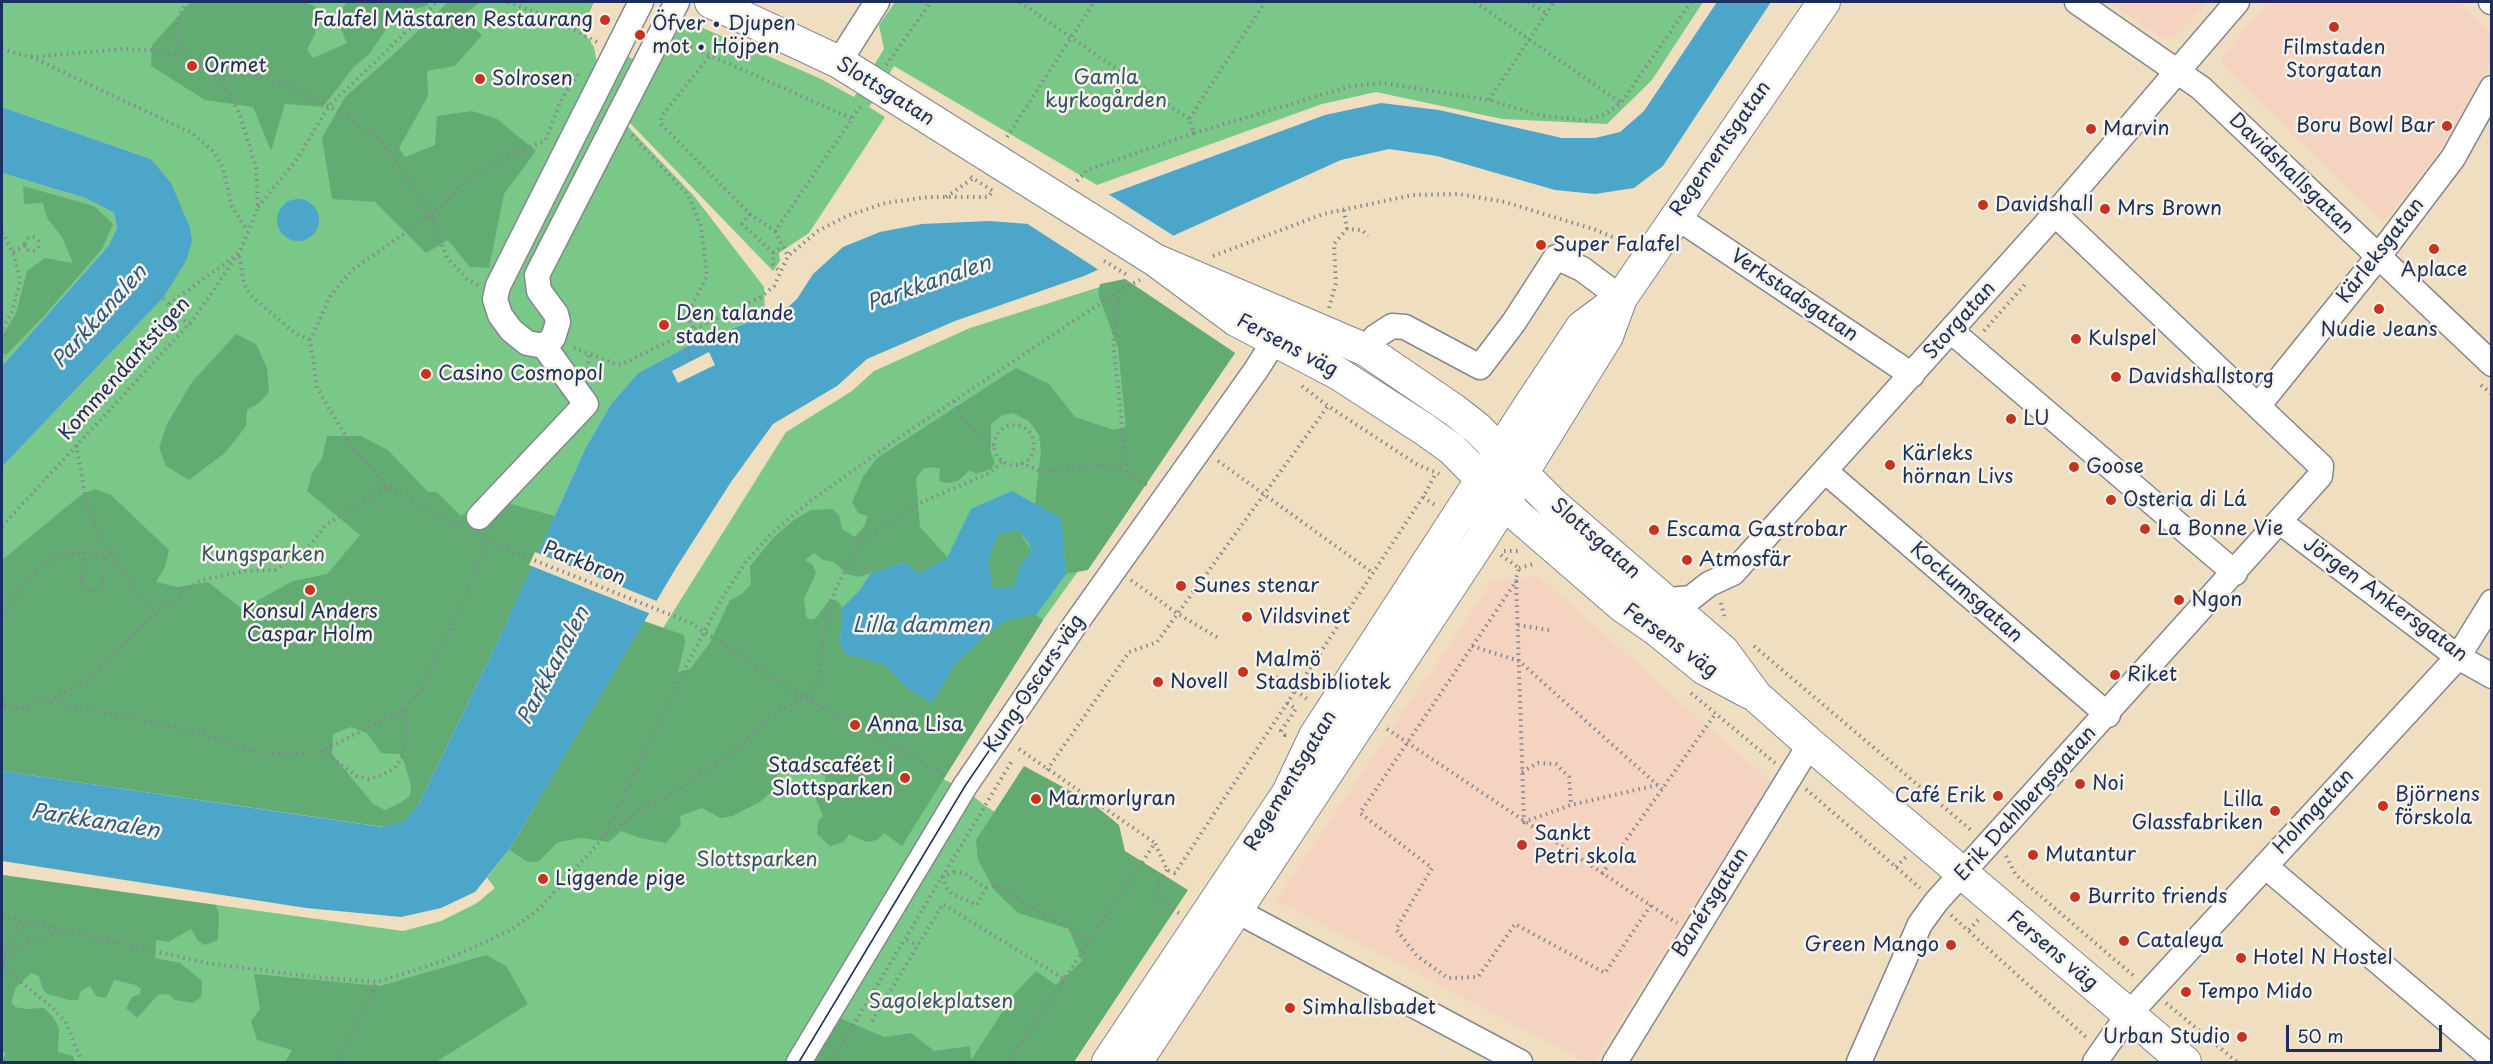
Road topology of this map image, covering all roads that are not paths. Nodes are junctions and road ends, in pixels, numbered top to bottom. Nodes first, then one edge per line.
1 (641, 2) edge
2 (677, 2) edge
3 (711, 2) edge
4 (877, 2) edge
5 (1824, 2) edge
6 (2077, 2) edge
7 (2237, 2) edge
8 (839, 62) junction
9 (2185, 63) junction
10 (2492, 88) edge
11 (581, 122) junction
12 (603, 146) junction
13 (555, 175) junction
14 (577, 198) junction
15 (2055, 214) junction
16 (1675, 216) junction
17 (529, 226) junction
18 (551, 248) junction
19 (2378, 257) junction
20 (1147, 270) joint
21 (498, 286) junction
22 (539, 291) junction
23 (1621, 298) junction
24 (1282, 330) junction
25 (1951, 331) junction
26 (544, 346) junction
27 (1366, 350) junction
28 (2492, 364) edge
29 (1912, 375) junction
30 (2258, 406) junction
31 (1511, 462) junction
32 (1825, 471) junction
33 (1481, 510) junction
34 (2280, 522) junction
35 (472, 527) road end
36 (2235, 573) junction
37 (2492, 602) edge
38 (1672, 608) junction
39 (2458, 657) junction
40 (2492, 676) edge
41 (1756, 696) junction
42 (2108, 715) junction
43 (1810, 744) junction
44 (2265, 866) junction
45 (1962, 875) junction
46 (1237, 911) junction
47 (2128, 1015) junction
48 (2099, 1057) edge
49 (2492, 1058) edge
50 (799, 1062) edge
51 (1108, 1062) edge
52 (1136, 1062) edge
53 (1520, 1062) edge
54 (1615, 1062) edge
55 (1859, 1062) edge
56 (2186, 1062) edge

1 - 11 street
2 - 12 street
3 - 8 main road, Slottsgatan
4 - 8 street
5 - 16 main road, Regementsgatan
6 - 9 street, Davidshallsgatan
7 - 9 street, Storgatan
8 - 20 main road, Slottsgatan
9 - 15 street, Storgatan
9 - 19 street, Davidshallsgatan
10 - 19 street, Kärleksgatan
11 - 12 street
11 - 13 street
12 - 14 street
13 - 14 street
13 - 17 street
14 - 18 street
15 - 25 street, Storgatan
15 - 30 street
16 - 23 main road, Regementsgatan
16 - 29 street, Verkstadsgatan
17 - 18 street
17 - 21 street
18 - 22 street
19 - 28 street, Davidshallsgatan
19 - 30 street, Kärleksgatan
20 - 24 main road, Fersens väg
21 - 22 street
21 - 26 street
22 - 26 street
23 - 27 street
23 - 31 main road, Regementsgatan
23 - 31 main road, Regementsgatan
24 - 27 main road, Fersens väg
24 - 33 main road, Fersens väg
24 - 50 street, Kung Oscars väg
25 - 29 street, Storgatan
25 - 36 street
26 - 35 street
27 - 31 main road, Fersens väg
29 - 32 street, Storgatan
30 - 34 street
31 - 33 main road, Regementsgatan
31 - 38 main road, Slottsgatan
32 - 38 street, Storgatan
32 - 42 street, Kockumsgatan
33 - 41 main road, Fersens väg
33 - 46 main road, Regementsgatan
33 - 51 main road, Regementsgatan
34 - 36 street
34 - 39 street, Jörgen Ankersgatan
36 - 42 street, Erik Dahlbergsgatan
37 - 39 street, Holmgatan
38 - 41 main road, Fersens väg
39 - 40 street, Jörgen Ankersgatan
39 - 44 street, Holmgatan
41 - 43 main road, Fersens väg
42 - 45 street, Erik Dahlbergsgatan
43 - 45 main road, Fersens väg
43 - 54 street, Banérsgatan
44 - 47 street, Holmgatan
44 - 49 street
45 - 47 main road, Fersens väg
45 - 55 street, Erik Dahlbergsgatan
46 - 52 main road, Regementsgatan
46 - 53 street
47 - 48 street, Holmgatan
47 - 56 main road, Fersens väg

